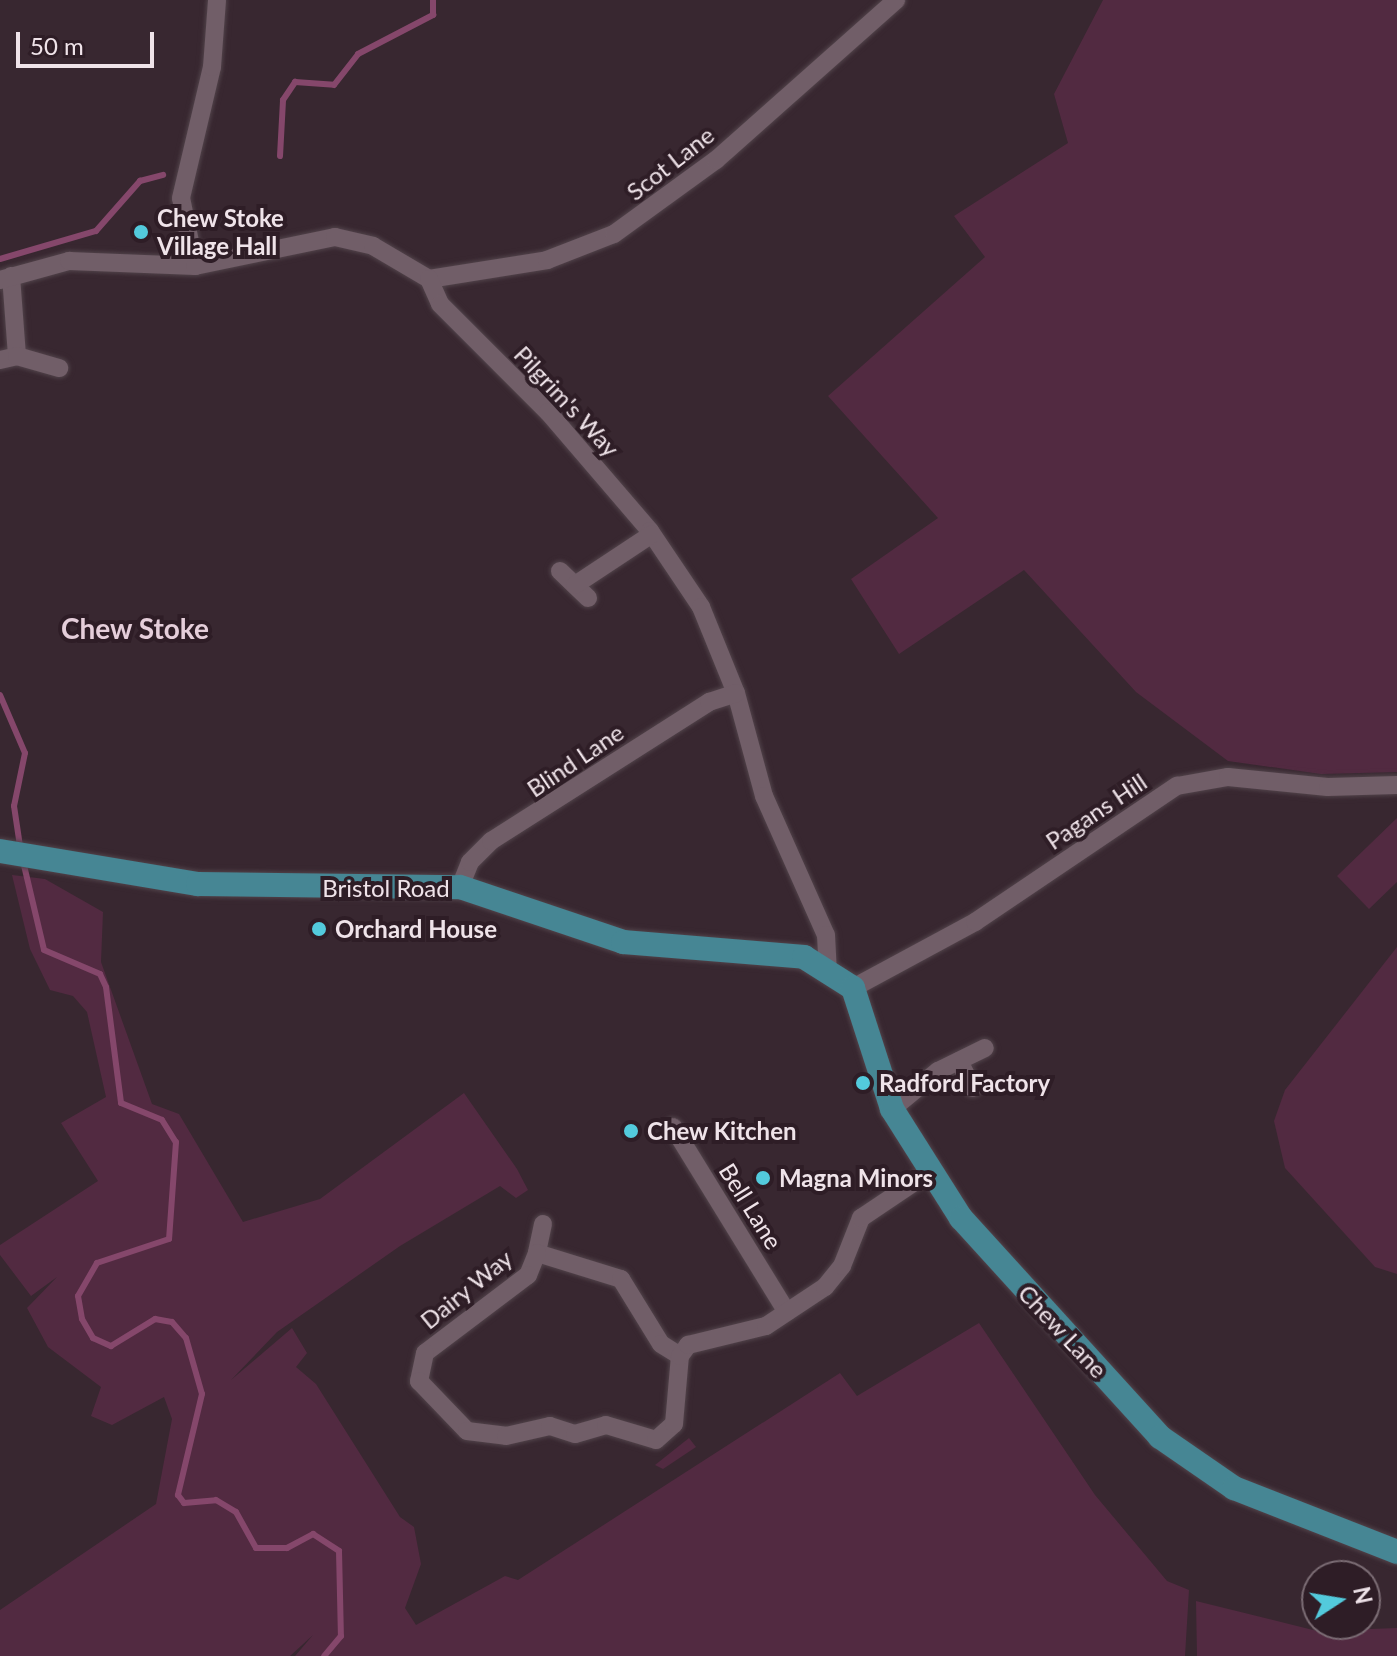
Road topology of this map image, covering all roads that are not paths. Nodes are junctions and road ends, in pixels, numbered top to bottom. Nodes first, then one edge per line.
1 (217, 0) edge
2 (896, 0) edge
3 (195, 266) junction
4 (4, 278) edge
5 (429, 279) junction
6 (9, 358) edge
7 (59, 368) dead end
8 (652, 534) junction
9 (560, 571) dead end
10 (736, 693) junction
11 (1397, 785) edge
12 (4, 852) edge
13 (460, 887) junction
14 (828, 970) junction
15 (853, 988) junction
16 (985, 1048) dead end
17 (959, 1061) junction
18 (973, 1088) dead end
19 (892, 1109) junction
20 (673, 1127) dead end
21 (931, 1171) junction
22 (543, 1224) dead end
23 (537, 1253) junction
24 (787, 1312) junction
25 (680, 1356) junction
26 (1397, 1552) edge

1 - 3 street
2 - 5 street, Scot Lane
3 - 4 street, Pilgrim's Way
3 - 5 street, Pilgrim's Way
4 - 6 street
5 - 8 street, Pilgrim's Way
6 - 7 street
8 - 9 street
8 - 10 street, Pilgrim's Way
10 - 13 street, Blind Lane
10 - 14 street, Pilgrim's Way
11 - 15 street, Pagans Hill
12 - 13 main road, Bristol Road
13 - 14 main road, Bristol Road
14 - 15 main road, Bristol Road
15 - 19 main road, Chew Lane
16 - 17 street
17 - 18 street
17 - 19 street
19 - 21 main road, Chew Lane
20 - 24 street, Bell Lane
21 - 24 street
21 - 26 main road, Chew Lane
22 - 23 street, Dairy Way
23 - 25 street, Dairy Way
23 - 25 street, Dairy Way
24 - 25 street

